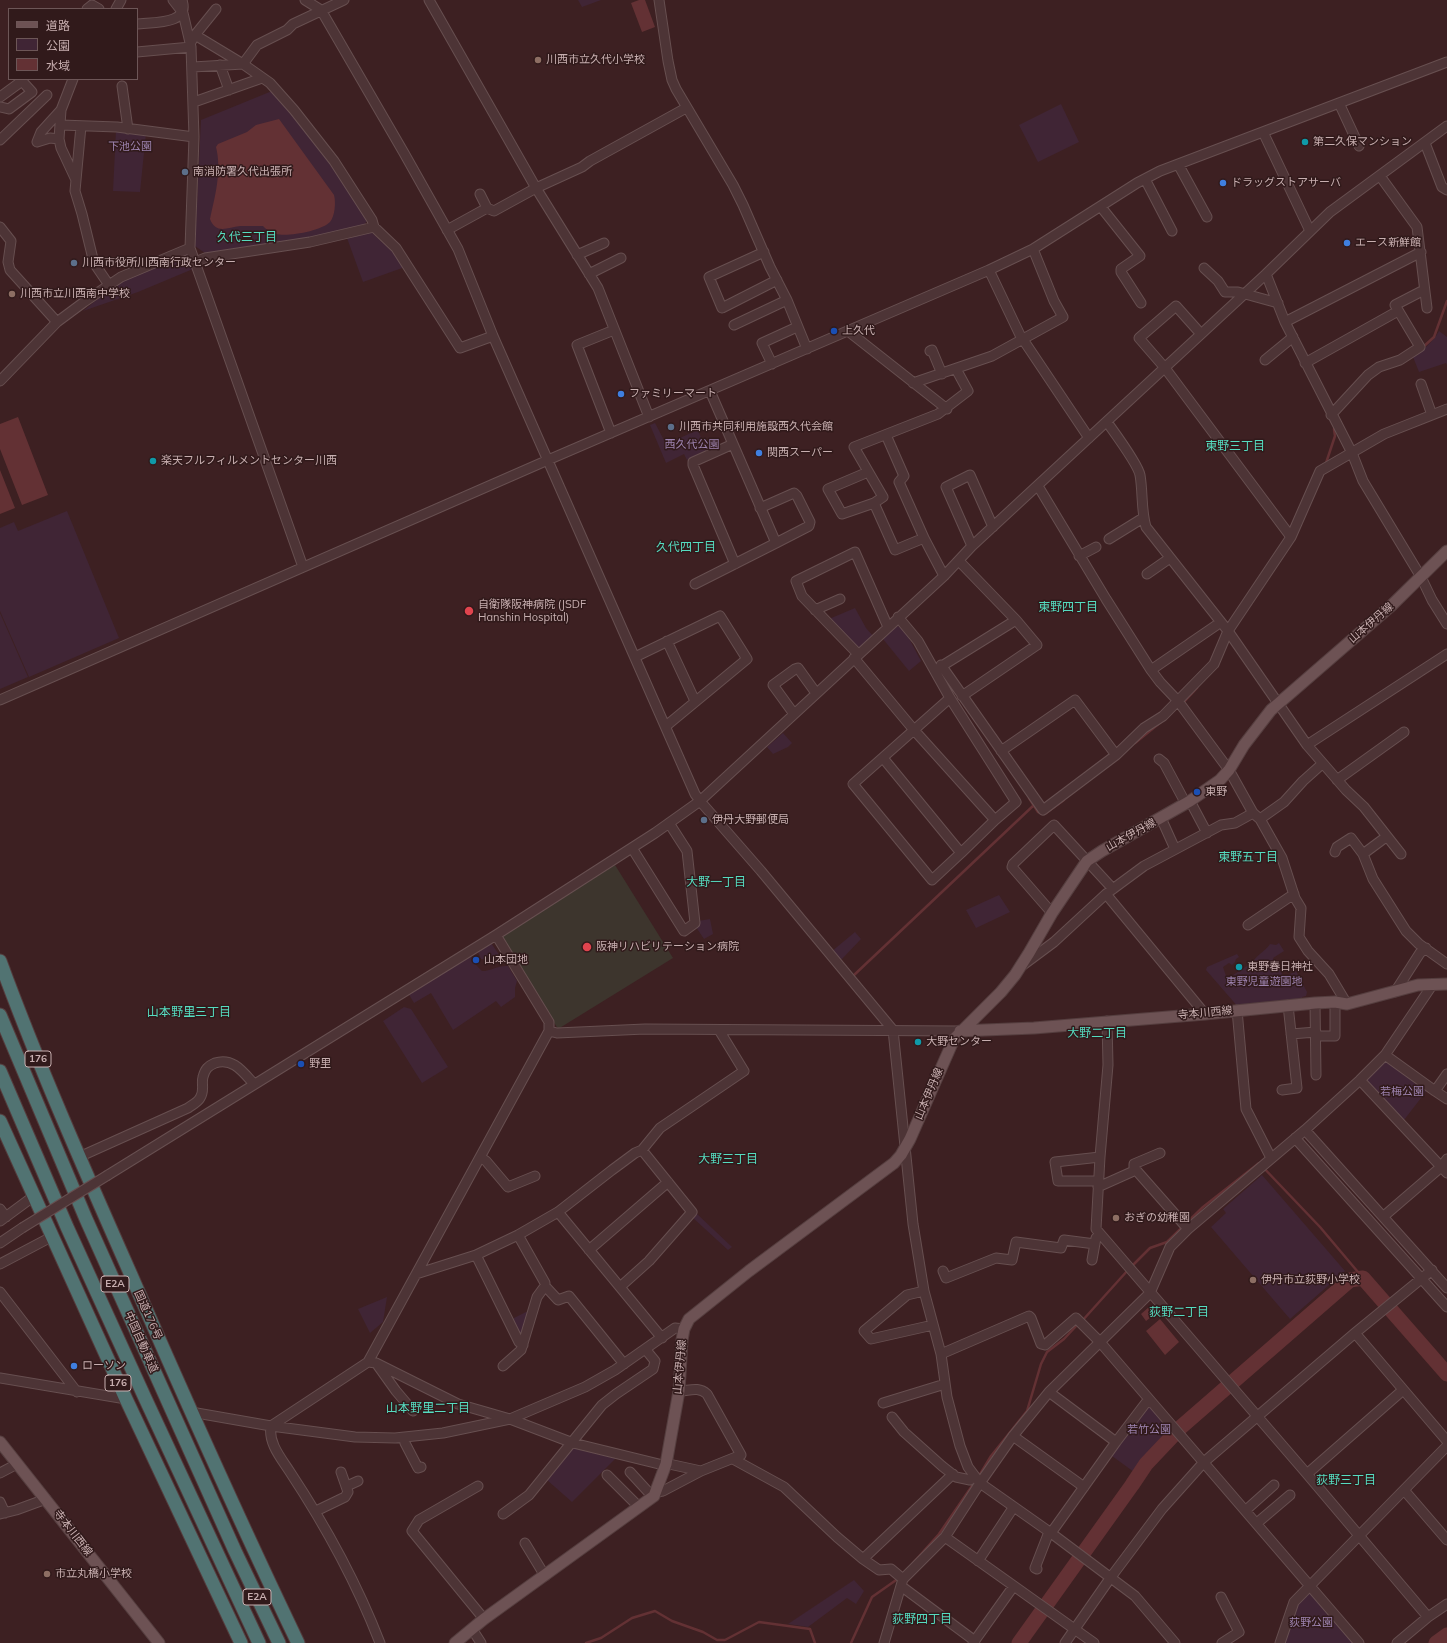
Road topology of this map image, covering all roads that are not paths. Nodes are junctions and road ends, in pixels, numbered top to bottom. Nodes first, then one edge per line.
1 (173, 0) edge
2 (182, 0) edge
3 (305, 0) edge
4 (344, 0) edge
5 (429, 0) edge
6 (659, 0) edge
7 (216, 9) dead end
8 (321, 10) junction
9 (183, 13) junction
10 (138, 24) edge
11 (193, 41) junction
12 (138, 52) edge
13 (1447, 62) edge
14 (243, 64) junction
15 (220, 65) junction
16 (193, 67) junction
17 (262, 78) junction
18 (73, 80) edge
19 (122, 86) dead end
20 (229, 90) junction
21 (46, 95) dead end
22 (0, 96) edge
23 (194, 102) junction
24 (1339, 103) junction
25 (0, 107) edge
26 (686, 108) junction
27 (61, 110) junction
28 (61, 125) junction
29 (81, 126) junction
30 (1447, 126) edge
31 (128, 129) junction
32 (1263, 132) junction
33 (194, 137) junction
34 (59, 138) junction
35 (0, 140) edge
36 (1425, 143) junction
37 (1359, 146) dead end
38 (1178, 164) junction
39 (1380, 176) junction
40 (1145, 179) junction
41 (76, 180) junction
42 (536, 188) junction
43 (1447, 190) edge
44 (480, 194) dead end
45 (1101, 207) junction
46 (488, 208) junction
47 (1207, 217) dead end
48 (0, 227) edge
49 (374, 227) junction
50 (447, 230) junction
51 (1172, 230) dead end
52 (1310, 231) junction
53 (604, 243) dead end
54 (190, 248) junction
55 (1033, 249) junction
56 (764, 252) junction
57 (1421, 252) junction
58 (577, 255) junction
59 (621, 258) dead end
60 (195, 262) junction
61 (1204, 268) dead end
62 (989, 270) junction
63 (589, 274) junction
64 (1266, 274) junction
65 (777, 280) junction
66 (108, 285) junction
67 (1424, 290) junction
68 (1245, 294) junction
69 (787, 300) junction
70 (1141, 303) dead end
71 (1278, 303) junction
72 (1427, 308) dead end
73 (1398, 312) junction
74 (56, 322) junction
75 (1285, 322) junction
76 (734, 325) dead end
77 (797, 327) junction
78 (614, 330) junction
79 (848, 331) junction
80 (1202, 334) junction
81 (493, 336) junction
82 (1293, 337) junction
83 (1022, 338) junction
84 (807, 349) junction
85 (932, 350) dead end
86 (1265, 360) dead end
87 (1305, 363) junction
88 (772, 364) junction
89 (1165, 368) junction
90 (956, 369) junction
91 (942, 374) junction
92 (0, 381) edge
93 (913, 383) junction
94 (1421, 384) dead end
95 (710, 391) junction
96 (947, 409) junction
97 (1447, 409) edge
98 (1331, 415) junction
99 (1432, 415) junction
100 (649, 417) junction
101 (1107, 422) junction
102 (611, 433) junction
103 (886, 435) junction
104 (1089, 438) junction
105 (733, 444) junction
106 (1352, 453) junction
107 (548, 460) junction
108 (868, 472) junction
109 (1038, 486) junction
110 (874, 503) junction
111 (760, 508) junction
112 (1143, 518) junction
113 (993, 527) junction
114 (1291, 537) junction
115 (924, 538) junction
116 (1109, 539) dead end
117 (776, 543) junction
118 (972, 546) junction
119 (1096, 547) dead end
120 (1447, 551) edge
121 (1079, 556) junction
122 (1170, 558) junction
123 (959, 560) junction
124 (735, 564) junction
125 (303, 567) junction
126 (1147, 574) dead end
127 (944, 576) junction
128 (1421, 577) junction
129 (695, 584) dead end
130 (840, 599) dead end
131 (815, 610) junction
132 (898, 617) junction
133 (1016, 620) junction
134 (1221, 622) junction
135 (1447, 624) edge
136 (888, 626) junction
137 (1228, 631) junction
138 (667, 641) junction
139 (1447, 654) edge
140 (856, 656) junction
141 (635, 657) junction
142 (938, 668) junction
143 (1151, 670) junction
144 (816, 693) junction
145 (962, 696) junction
146 (950, 698) junction
147 (0, 700) edge
148 (1178, 701) junction
149 (695, 702) junction
150 (1278, 703) junction
151 (794, 714) junction
152 (666, 726) junction
153 (914, 730) junction
154 (1404, 732) dead end
155 (1307, 745) junction
156 (1001, 751) junction
157 (1116, 755) junction
158 (883, 758) junction
159 (1159, 759) dead end
160 (1322, 764) junction
161 (1229, 770) junction
162 (1337, 780) junction
163 (700, 801) junction
164 (1188, 802) junction
165 (1256, 816) junction
166 (1161, 818) junction
167 (995, 820) junction
168 (669, 823) junction
169 (1206, 833) junction
170 (1386, 837) junction
171 (632, 848) junction
172 (1175, 849) junction
173 (1335, 852) dead end
174 (961, 853) junction
175 (1363, 854) junction
176 (1401, 854) dead end
177 (1088, 861) junction
178 (1109, 892) junction
179 (1294, 894) junction
180 (1052, 914) junction
181 (1248, 925) dead end
182 (496, 935) junction
183 (1426, 948) junction
184 (0, 961) edge
185 (1447, 964) edge
186 (1021, 967) junction
187 (1433, 984) junction
188 (1447, 984) edge
189 (1395, 992) junction
190 (1334, 1002) junction
191 (1315, 1003) junction
192 (1347, 1004) junction
193 (1288, 1005) junction
194 (1237, 1010) junction
195 (1205, 1014) junction
196 (0, 1016) edge
197 (1107, 1021) junction
198 (719, 1030) junction
199 (893, 1030) junction
200 (549, 1031) junction
201 (960, 1031) junction
202 (1291, 1034) junction
203 (1316, 1034) junction
204 (1385, 1055) junction
205 (0, 1071) edge
206 (1447, 1074) edge
207 (1316, 1075) dead end
208 (1360, 1080) junction
209 (254, 1084) junction
210 (1282, 1090) dead end
211 (1435, 1091) junction
212 (1447, 1099) edge
213 (0, 1121) edge
214 (1305, 1130) junction
215 (1296, 1138) junction
216 (906, 1147) junction
217 (642, 1150) junction
218 (1160, 1153) dead end
219 (79, 1157) junction
220 (480, 1157) junction
221 (1100, 1157) junction
222 (1271, 1158) junction
223 (1447, 1159) edge
224 (1444, 1170) edge
225 (1134, 1171) junction
226 (535, 1176) dead end
227 (668, 1182) junction
228 (1098, 1184) junction
229 (34, 1196) junction
230 (0, 1209) edge
231 (558, 1212) junction
232 (1384, 1216) junction
233 (3, 1219) edge
234 (1096, 1229) junction
235 (1188, 1229) junction
236 (518, 1235) junction
237 (52, 1236) junction
238 (0, 1243) edge
239 (1095, 1244) junction
240 (589, 1250) junction
241 (476, 1255) junction
242 (1092, 1260) dead end
243 (0, 1264) edge
244 (1432, 1270) junction
245 (944, 1271) dead end
246 (416, 1274) junction
247 (1421, 1278) junction
248 (545, 1286) junction
249 (620, 1287) junction
250 (1447, 1288) edge
251 (924, 1291) junction
252 (0, 1292) edge
253 (1150, 1292) junction
254 (1447, 1308) edge
255 (933, 1325) junction
256 (684, 1329) junction
257 (1355, 1333) junction
258 (662, 1338) junction
259 (1100, 1342) junction
260 (523, 1345) junction
261 (646, 1350) junction
262 (941, 1354) junction
263 (372, 1362) junction
264 (624, 1364) junction
265 (503, 1366) dead end
266 (0, 1378) edge
267 (945, 1384) junction
268 (679, 1390) junction
269 (1403, 1390) junction
270 (77, 1392) junction
271 (1049, 1392) junction
272 (126, 1399) junction
273 (1148, 1400) junction
274 (883, 1403) dead end
275 (413, 1410) dead end
276 (191, 1412) junction
277 (1258, 1416) junction
278 (892, 1417) dead end
279 (510, 1419) junction
280 (271, 1426) junction
281 (1013, 1436) junction
282 (404, 1438) junction
283 (1447, 1441) edge
284 (0, 1442) edge
285 (1116, 1442) junction
286 (573, 1444) junction
287 (1447, 1446) edge
288 (733, 1459) junction
289 (1204, 1462) junction
290 (17, 1464) junction
291 (666, 1464) junction
292 (418, 1468) dead end
293 (701, 1471) junction
294 (341, 1472) dead end
295 (630, 1472) dead end
296 (0, 1473) edge
297 (953, 1474) junction
298 (1307, 1474) junction
299 (607, 1475) dead end
300 (977, 1480) junction
301 (358, 1481) dead end
302 (1274, 1485) dead end
303 (347, 1486) junction
304 (478, 1486) dead end
305 (1084, 1486) junction
306 (1404, 1490) junction
307 (654, 1494) junction
308 (1290, 1495) dead end
309 (46, 1499) junction
310 (0, 1502) edge
311 (639, 1507) junction
312 (1013, 1508) junction
313 (1246, 1510) junction
314 (316, 1511) junction
315 (3, 1514) edge
316 (504, 1514) dead end
317 (1257, 1523) junction
318 (1050, 1533) junction
319 (1359, 1535) junction
320 (945, 1537) junction
321 (1447, 1540) edge
322 (524, 1542) dead end
323 (863, 1559) junction
324 (978, 1561) junction
325 (1037, 1569) dead end
326 (545, 1576) junction
327 (1111, 1577) junction
328 (902, 1582) junction
329 (1309, 1586) junction
330 (1013, 1587) junction
331 (1221, 1597) dead end
332 (1447, 1604) edge
333 (1428, 1617) junction
334 (484, 1619) junction
335 (472, 1629) junction
336 (1074, 1630) junction
337 (974, 1642) edge
338 (159, 1643) edge
339 (241, 1643) edge
340 (259, 1643) edge
341 (279, 1643) edge
342 (298, 1643) edge
343 (380, 1643) edge
344 (455, 1643) edge
345 (481, 1643) edge
346 (884, 1643) edge
347 (1065, 1643) edge
348 (1094, 1643) edge
349 (1175, 1643) edge
350 (1222, 1643) edge
351 (1280, 1643) edge
352 (1359, 1643) edge
353 (1397, 1643) edge

1 - 9 street
2 - 9 street
3 - 8 street
4 - 8 street
5 - 42 street
6 - 26 street
7 - 11 street
8 - 14 street
8 - 50 street
9 - 10 street
9 - 11 street
11 - 12 street
11 - 14 street
11 - 16 street
13 - 24 street
14 - 15 street
14 - 17 street
15 - 16 street
15 - 20 street
16 - 23 street
17 - 20 street
17 - 49 street
18 - 27 street
19 - 31 street
20 - 23 street
21 - 35 street
22 - 25 street
23 - 33 street
24 - 32 street
24 - 37 street
26 - 42 street
26 - 56 street
27 - 28 street
27 - 34 street
28 - 29 street
28 - 34 street
29 - 31 street
29 - 41 street
30 - 36 street
31 - 33 street
32 - 38 street
32 - 52 street
33 - 54 street
34 - 41 street
36 - 39 street
36 - 43 street
38 - 40 street
38 - 47 street
39 - 52 street
39 - 57 street
40 - 45 street
40 - 51 street
41 - 66 street
42 - 46 street
42 - 58 street
44 - 46 street
45 - 55 street
45 - 70 street
46 - 50 street
48 - 74 street
49 - 60 street
49 - 81 street
50 - 81 street
52 - 64 street
53 - 58 street
54 - 60 street
54 - 66 street
55 - 62 street
55 - 83 street
56 - 65 street
56 - 65 street
57 - 67 street
57 - 75 street
58 - 63 street
59 - 63 street
60 - 125 street
61 - 68 street
62 - 79 street
62 - 83 street
63 - 78 street
64 - 68 street
64 - 71 street
65 - 69 street
66 - 74 street
67 - 72 street
67 - 73 street
68 - 71 street
68 - 80 street
69 - 76 street
69 - 77 street
71 - 75 street
73 - 87 street
73 - 98 street
74 - 92 street
75 - 82 street
77 - 84 street
77 - 88 street
78 - 100 street
78 - 102 street
79 - 84 street
79 - 93 street
80 - 89 street
80 - 89 street
81 - 107 street
82 - 86 street
82 - 87 street
83 - 90 street
83 - 104 street
84 - 88 street
85 - 91 street
87 - 98 street
88 - 95 street
89 - 101 street
89 - 114 street
90 - 91 street
90 - 96 street
91 - 93 street
93 - 96 street
94 - 99 street
95 - 100 street
95 - 105 street
96 - 103 street
97 - 99 street
98 - 106 street
99 - 106 street
100 - 102 street
101 - 104 street
101 - 112 street
102 - 107 street
103 - 108 street
103 - 115 street
104 - 109 street
105 - 111 street
105 - 124 street
106 - 114 street
106 - 128 street
107 - 125 street
107 - 141 street
108 - 110 street
108 - 110 street
109 - 113 street
109 - 121 street
110 - 115 street
111 - 117 street
111 - 117 street
112 - 116 street
112 - 122 street
113 - 118 street
113 - 118 street
114 - 137 street
115 - 127 street
117 - 124 street
118 - 123 street
119 - 121 street
120 - 128 main road, 山本伊丹線
121 - 143 street
122 - 126 street
122 - 134 street
123 - 127 street
123 - 133 street
124 - 129 street
125 - 147 street
127 - 132 street
128 - 135 street
128 - 150 main road, 山本伊丹線
130 - 131 street
131 - 136 street
131 - 140 street
132 - 136 street
132 - 142 street
133 - 142 street
133 - 145 street
134 - 137 street
134 - 143 street
136 - 140 street
137 - 148 street
137 - 150 street
138 - 141 street
138 - 149 street
138 - 149 street
139 - 155 street
140 - 144 street
140 - 153 street
141 - 152 street
142 - 145 street
142 - 146 street
143 - 148 street
144 - 151 street
144 - 151 street
145 - 156 street
146 - 153 street
146 - 167 street
148 - 157 street
148 - 161 street
149 - 152 street
150 - 155 street
150 - 161 main road, 山本伊丹線
151 - 163 street
152 - 163 street
153 - 158 street
153 - 167 street
154 - 162 street
155 - 160 street
156 - 157 street
156 - 157 street
158 - 174 street
158 - 174 street
159 - 164 street
160 - 162 street
160 - 165 street
161 - 164 main road, 山本伊丹線
161 - 165 street
162 - 170 street
163 - 168 street
163 - 199 street
164 - 166 main road, 山本伊丹線
164 - 169 street
165 - 169 street
165 - 179 street
166 - 172 street
166 - 177 main road, 山本伊丹線
167 - 174 street
168 - 171 street
168 - 171 street
169 - 172 street
170 - 175 street
170 - 176 street
171 - 182 street
172 - 178 street
173 - 175 street
175 - 183 street
177 - 178 street
177 - 180 main road, 山本伊丹線
177 - 180 street
178 - 186 street
178 - 195 street
179 - 181 street
179 - 192 street
180 - 186 main road, 山本伊丹線
182 - 200 street
182 - 209 street
183 - 185 street
183 - 189 street
184 - 219 highway, 国道176号 / 176
186 - 201 main road, 山本伊丹線
187 - 188 main road, 寺本川西線
187 - 189 main road, 寺本川西線
187 - 204 street
189 - 192 main road, 寺本川西線
190 - 191 main road, 寺本川西線
190 - 192 main road, 寺本川西線
190 - 203 street
191 - 193 main road, 寺本川西線
191 - 203 street
193 - 194 main road, 寺本川西線
193 - 202 street
194 - 195 main road, 寺本川西線
194 - 222 street
195 - 197 main road, 寺本川西線
196 - 341 highway, 中国自動車道 / E2A
197 - 201 main road, 寺本川西線
197 - 221 street
198 - 199 street
198 - 200 street
198 - 217 street
199 - 201 street
199 - 216 street
200 - 220 street
201 - 216 main road, 山本伊丹線
202 - 203 street
202 - 210 street
203 - 207 street
204 - 208 street
204 - 211 street
205 - 340 highway, 中国自動車道 / E2A
206 - 211 street
208 - 214 street
208 - 224 street
209 - 219 street
209 - 238 street, bridge
211 - 212 street
213 - 229 highway, 176
214 - 215 street
214 - 232 street
215 - 222 street
215 - 247 street
216 - 251 street
216 - 256 main road, 山本伊丹線
217 - 227 street
217 - 231 street
218 - 225 street
219 - 276 highway, 国道176号 / 176
220 - 226 street
220 - 246 street
221 - 228 street
221 - 228 street
222 - 235 street
223 - 224 street
224 - 232 street
225 - 228 street
225 - 235 street
227 - 240 street
227 - 249 street
228 - 234 street
229 - 233 street
229 - 237 highway, 176
230 - 233 street
231 - 236 street
231 - 240 street
232 - 244 street
234 - 239 street
234 - 253 street
235 - 253 street
236 - 241 street
236 - 248 street
237 - 243 street
237 - 272 highway, 176
239 - 242 street
239 - 245 street
240 - 249 street
241 - 246 street
241 - 260 street
244 - 247 street
244 - 250 street
246 - 263 street
247 - 254 street
247 - 257 street
248 - 260 street
248 - 264 street
249 - 258 street
251 - 255 street
251 - 255 street
252 - 270 street
253 - 259 street
253 - 277 street
255 - 262 street
256 - 258 street
256 - 268 main road, 山本伊丹線
257 - 269 street
257 - 277 street
258 - 261 street
259 - 262 street
259 - 271 street
259 - 273 street
260 - 265 street
261 - 264 street
261 - 286 street
262 - 267 street
263 - 275 street
263 - 279 street
263 - 280 street
264 - 279 street
266 - 270 street
267 - 274 street
267 - 300 street
268 - 288 street
268 - 291 main road, 山本伊丹線
269 - 283 street
269 - 298 street
270 - 272 street
271 - 281 street
271 - 285 street
272 - 339 highway, 176
273 - 285 street
273 - 289 street
276 - 280 street
276 - 342 highway, 国道176号 / 176
277 - 289 street
277 - 298 street
278 - 297 street
279 - 282 street
279 - 286 street
280 - 282 street
280 - 314 street
281 - 300 street
281 - 305 street
282 - 292 street
284 - 290 main road, 寺本川西線
285 - 305 street
286 - 291 street
286 - 316 street
287 - 306 street
288 - 293 street
288 - 323 street
289 - 313 street
289 - 327 street
290 - 296 street
290 - 309 main road, 寺本川西線
291 - 293 street
291 - 307 main road, 山本伊丹線
293 - 307 street
294 - 303 street
295 - 307 street
297 - 300 street
297 - 323 street
298 - 319 street
299 - 311 street
300 - 312 street
300 - 320 street
301 - 303 street
302 - 313 street
303 - 314 street
304 - 334 street
305 - 318 street
306 - 319 street
306 - 321 street
307 - 311 main road
308 - 317 street
309 - 315 street
309 - 338 main road, 寺本川西線
310 - 315 street
311 - 326 main road
312 - 318 street
312 - 324 street
313 - 317 street
314 - 343 street
317 - 329 street
318 - 325 street
318 - 327 street
319 - 329 street
319 - 333 street
320 - 324 street
320 - 328 street
322 - 326 street
323 - 328 street
324 - 330 street
326 - 334 main road
327 - 336 street
327 - 349 street
328 - 337 street
328 - 346 street
329 - 351 street
329 - 352 street
330 - 336 street
330 - 337 street
331 - 350 street
332 - 333 street
333 - 353 street
334 - 335 main road
335 - 344 main road
335 - 345 street
336 - 347 street
336 - 348 street

